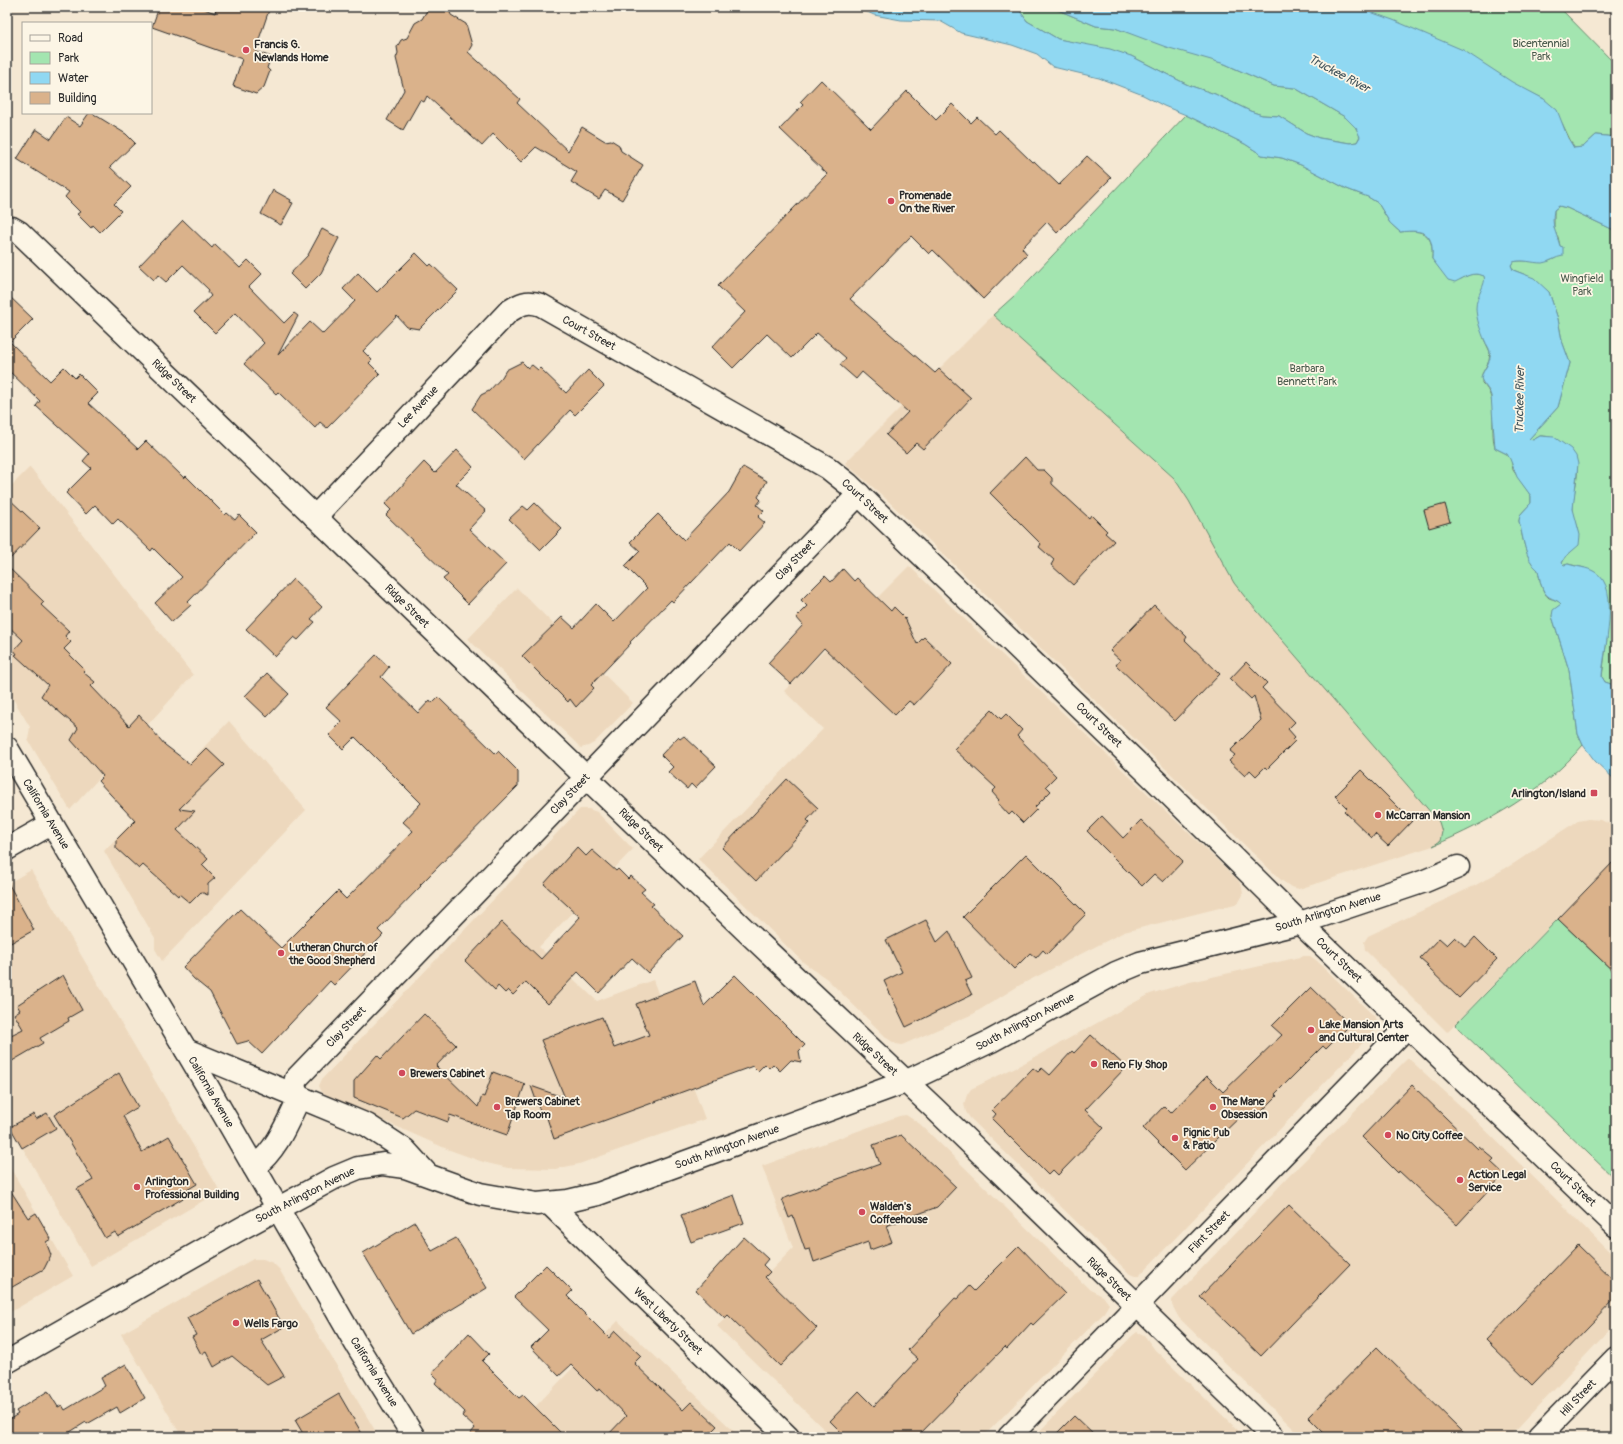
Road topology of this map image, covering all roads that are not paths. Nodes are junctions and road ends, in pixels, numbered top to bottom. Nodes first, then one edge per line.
1 (7, 227) edge
2 (525, 303) joint
3 (859, 494) junction
4 (315, 517) junction
5 (7, 748) edge
6 (586, 777) junction
7 (51, 824) junction
8 (7, 850) edge
9 (1458, 867) dead end
10 (1300, 923) junction
11 (1408, 1026) junction
12 (186, 1050) junction
13 (905, 1082) junction
14 (300, 1098) junction
15 (254, 1167) junction
16 (428, 1175) junction
17 (550, 1204) junction
18 (278, 1208) junction
19 (1616, 1226) edge
20 (1137, 1306) junction
21 (1616, 1358) edge
22 (7, 1362) edge
23 (414, 1437) edge
24 (788, 1437) edge
25 (1009, 1437) edge
26 (1273, 1437) edge
27 (1539, 1437) edge

1 - 4 street, Ridge Street
2 - 3 street, Court Street
2 - 4 street, Lee Avenue
3 - 6 street, Clay Street
3 - 10 street, Court Street
4 - 6 street, Ridge Street
5 - 7 street, California Avenue
6 - 13 street, Ridge Street
6 - 14 street, Clay Street
7 - 8 street
7 - 12 street, California Avenue
9 - 10 street, South Arlington Avenue
10 - 11 street, Court Street
10 - 13 street, South Arlington Avenue
11 - 19 street, Court Street
11 - 20 street, Flint Street
12 - 14 street
12 - 15 street, California Avenue
13 - 17 street, South Arlington Avenue
13 - 20 street, Ridge Street
14 - 15 street
14 - 16 street
15 - 18 street, California Avenue
16 - 17 street, South Arlington Avenue
16 - 18 street, South Arlington Avenue
17 - 24 street, West Liberty Street
18 - 22 street, South Arlington Avenue
18 - 23 street, California Avenue
20 - 25 street, Flint Street
20 - 26 street, Ridge Street
21 - 27 street, Hill Street

